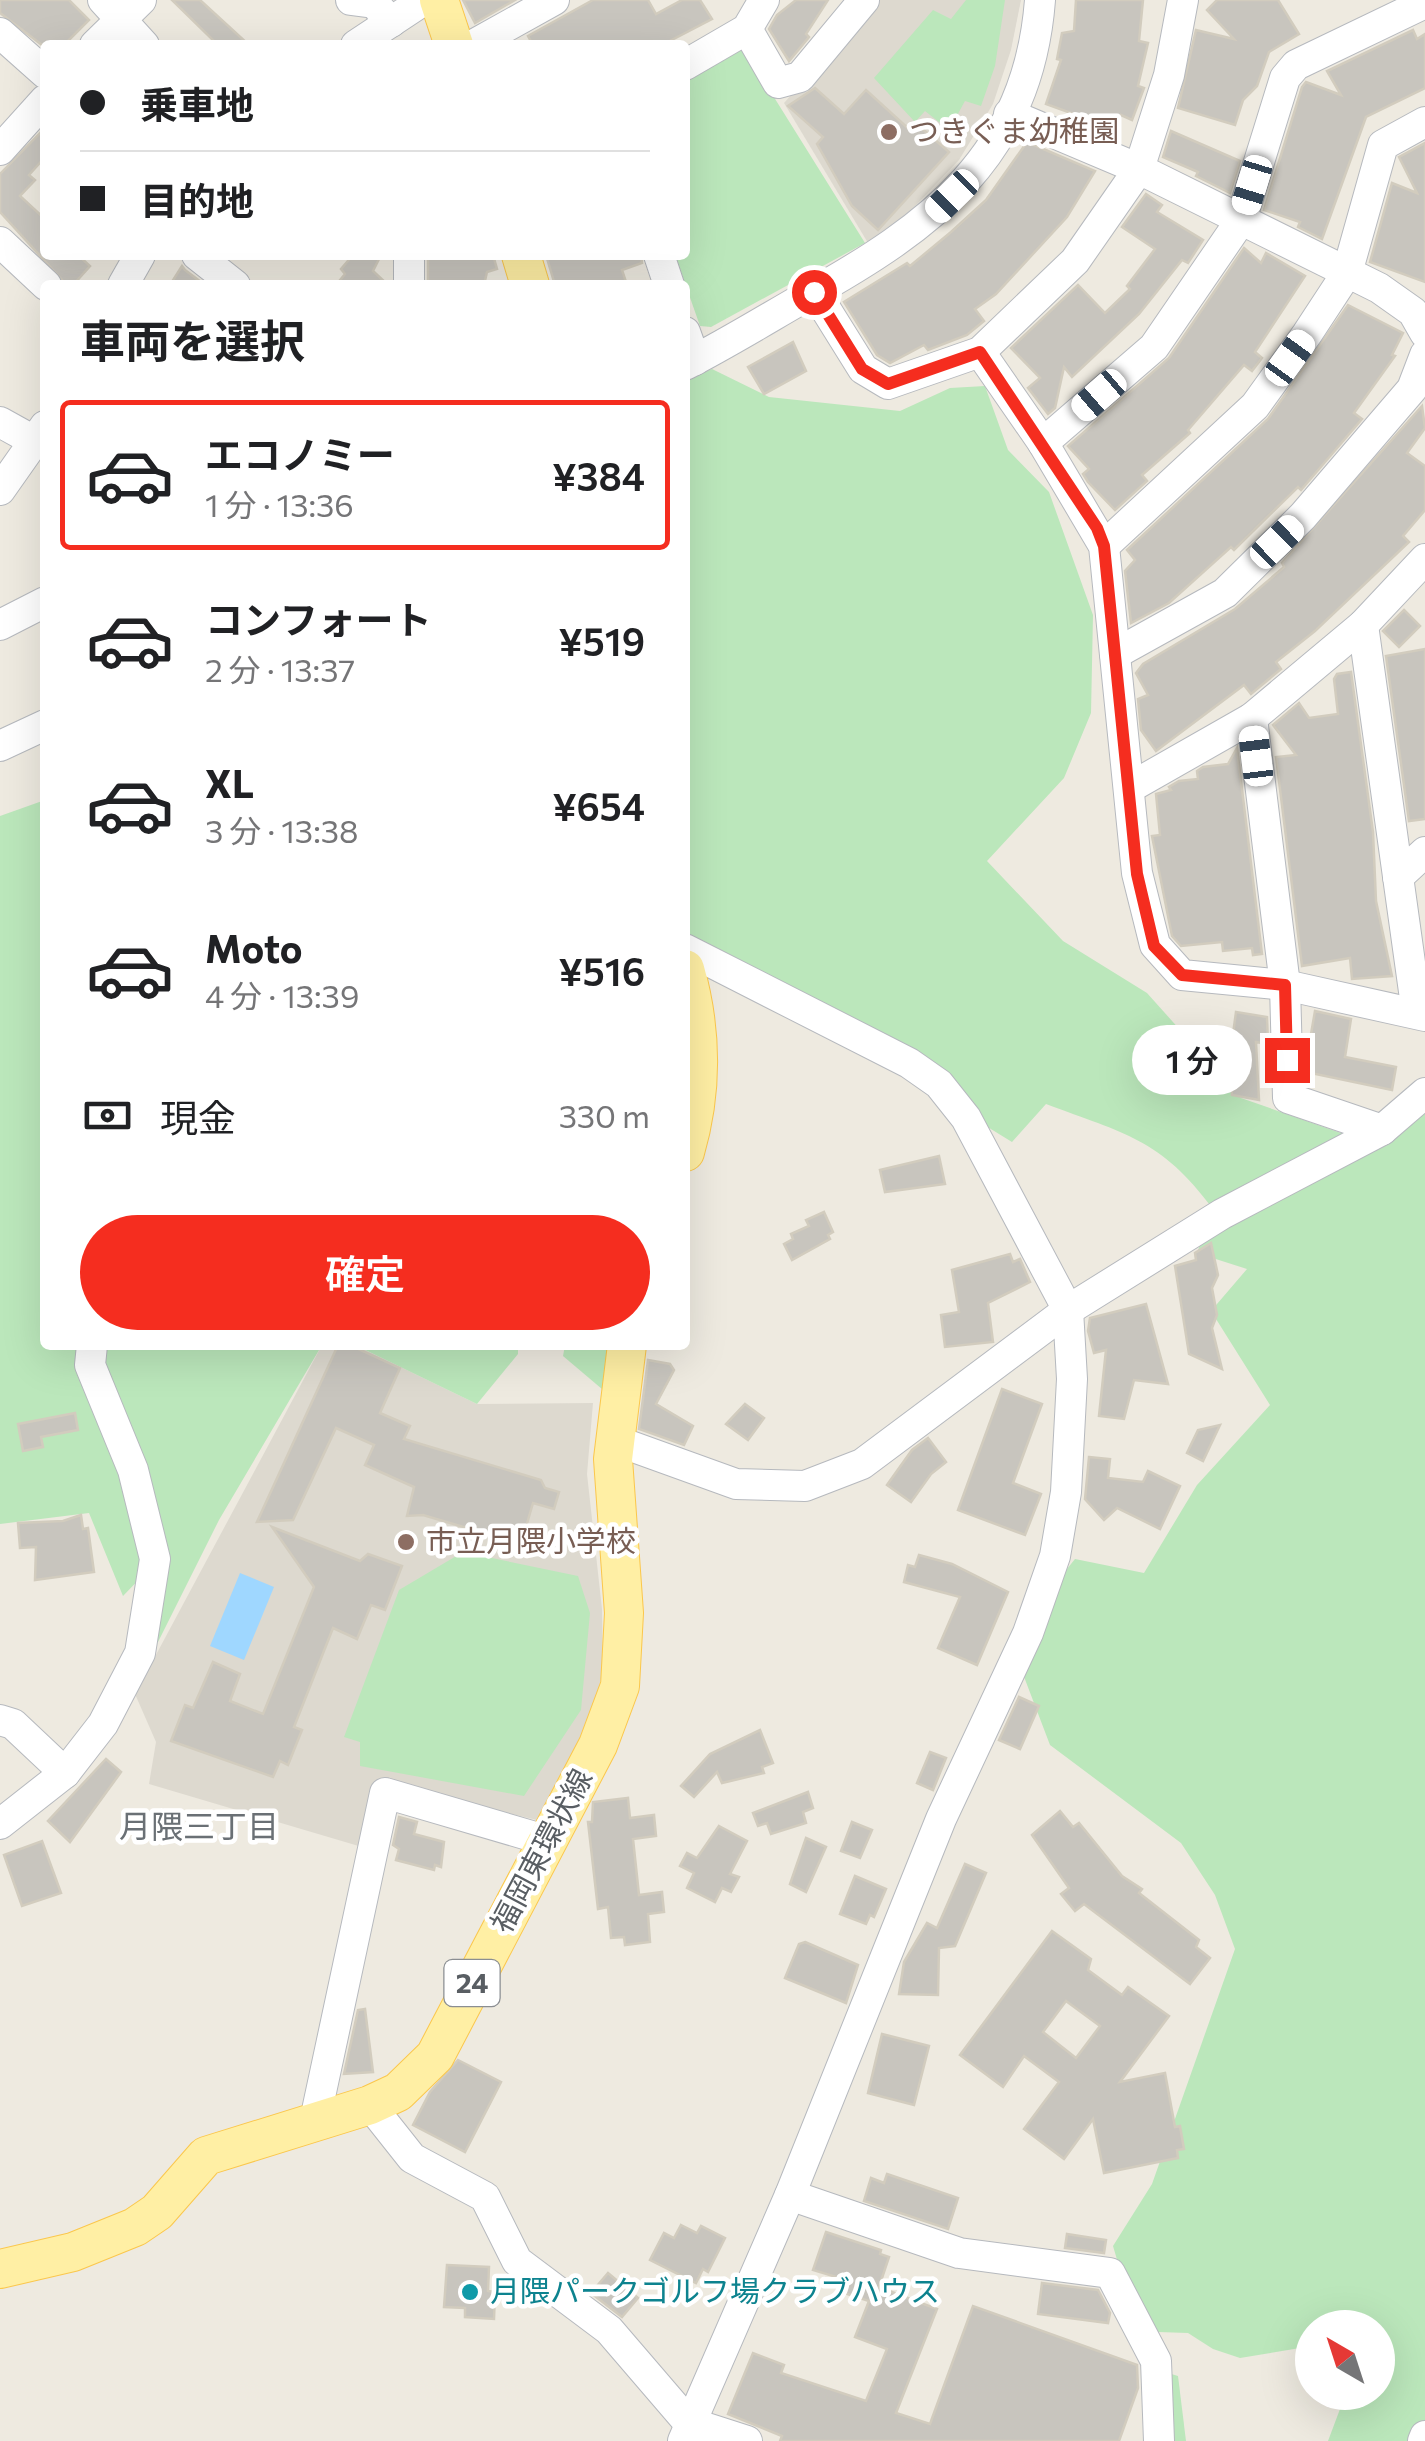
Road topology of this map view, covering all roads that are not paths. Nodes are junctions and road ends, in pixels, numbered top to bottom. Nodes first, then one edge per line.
1 (351, 0) edge
2 (424, 0) edge
3 (439, 0) edge
4 (554, 0) edge
5 (764, 0) edge
6 (864, 0) edge
7 (1040, 0) edge
8 (1183, 0) edge
9 (1425, 3) edge
10 (121, 6) edge
11 (391, 22) junction
12 (746, 29) junction
13 (0, 33) edge
14 (98, 40) edge
15 (141, 40) edge
16 (364, 40) edge
17 (452, 40) edge
18 (482, 40) edge
19 (690, 62) edge
20 (40, 69) edge
21 (40, 106) edge
22 (1009, 114) junction
23 (1425, 122) edge
24 (0, 150) edge
25 (1139, 169) junction
26 (1241, 220) junction
27 (0, 242) edge
28 (203, 260) edge
29 (1347, 273) junction
30 (41, 280) edge
31 (229, 280) edge
32 (814, 292) junction
33 (1425, 333) edge
34 (690, 351) edge
35 (980, 352) junction
36 (1425, 355) edge
37 (0, 422) edge
38 (1043, 443) junction
39 (38, 448) edge
40 (0, 490) edge
41 (1104, 546) junction
42 (1425, 559) edge
43 (40, 605) edge
44 (0, 625) edge
45 (1363, 625) junction
46 (1115, 654) junction
47 (1252, 718) junction
48 (40, 727) edge
49 (0, 746) edge
50 (1129, 788) junction
51 (1425, 852) edge
52 (1398, 877) junction
53 (690, 952) edge
54 (1285, 985) junction
55 (690, 996) edge
56 (1421, 1014) edge
57 (1425, 1093) edge
58 (1382, 1130) junction
59 (690, 1136) edge
60 (1068, 1310) junction
61 (92, 1350) edge
62 (626, 1350) edge
63 (614, 1440) junction
64 (0, 1720) edge
65 (65, 1773) junction
66 (0, 1824) edge
67 (545, 1840) junction
68 (370, 2106) junction
69 (315, 2120) junction
70 (790, 2194) junction
71 (0, 2269) edge
72 (685, 2431) edge
73 (748, 2441) edge
74 (1159, 2441) edge

1 - 11 street
2 - 11 street
3 - 17 main road
4 - 18 street
5 - 12 street
6 - 12 street
7 - 22 street
8 - 25 street
9 - 26 street
10 - 14 street
10 - 15 street
11 - 16 street
12 - 19 street
13 - 20 street
21 - 24 street
22 - 25 street
22 - 32 street
23 - 29 street
25 - 26 street
25 - 35 street
26 - 29 street
26 - 38 street
27 - 30 street
28 - 31 street
29 - 33 street
29 - 41 street
32 - 34 street
32 - 35 street
35 - 38 street
36 - 46 street
37 - 39 street
38 - 41 street
39 - 40 street
41 - 46 street
42 - 45 street
43 - 44 street
45 - 47 street
45 - 52 street
46 - 50 street
47 - 50 street
47 - 54 street
48 - 49 street
50 - 54 street
51 - 52 street
52 - 56 street
53 - 60 street
54 - 56 street
54 - 58 street
55 - 59 main road
57 - 58 street
58 - 60 street
60 - 63 street
60 - 70 street
61 - 65 street
62 - 63 main road, 24
63 - 67 main road, 福岡東環状線 / 24
64 - 65 street
65 - 66 street
67 - 68 main road, 福岡東環状線 / 24
67 - 69 street
68 - 69 main road, 福岡東環状線 / 24
68 - 72 street
69 - 71 main road, 福岡東環状線 / 24
70 - 72 street
70 - 74 street
72 - 73 street

